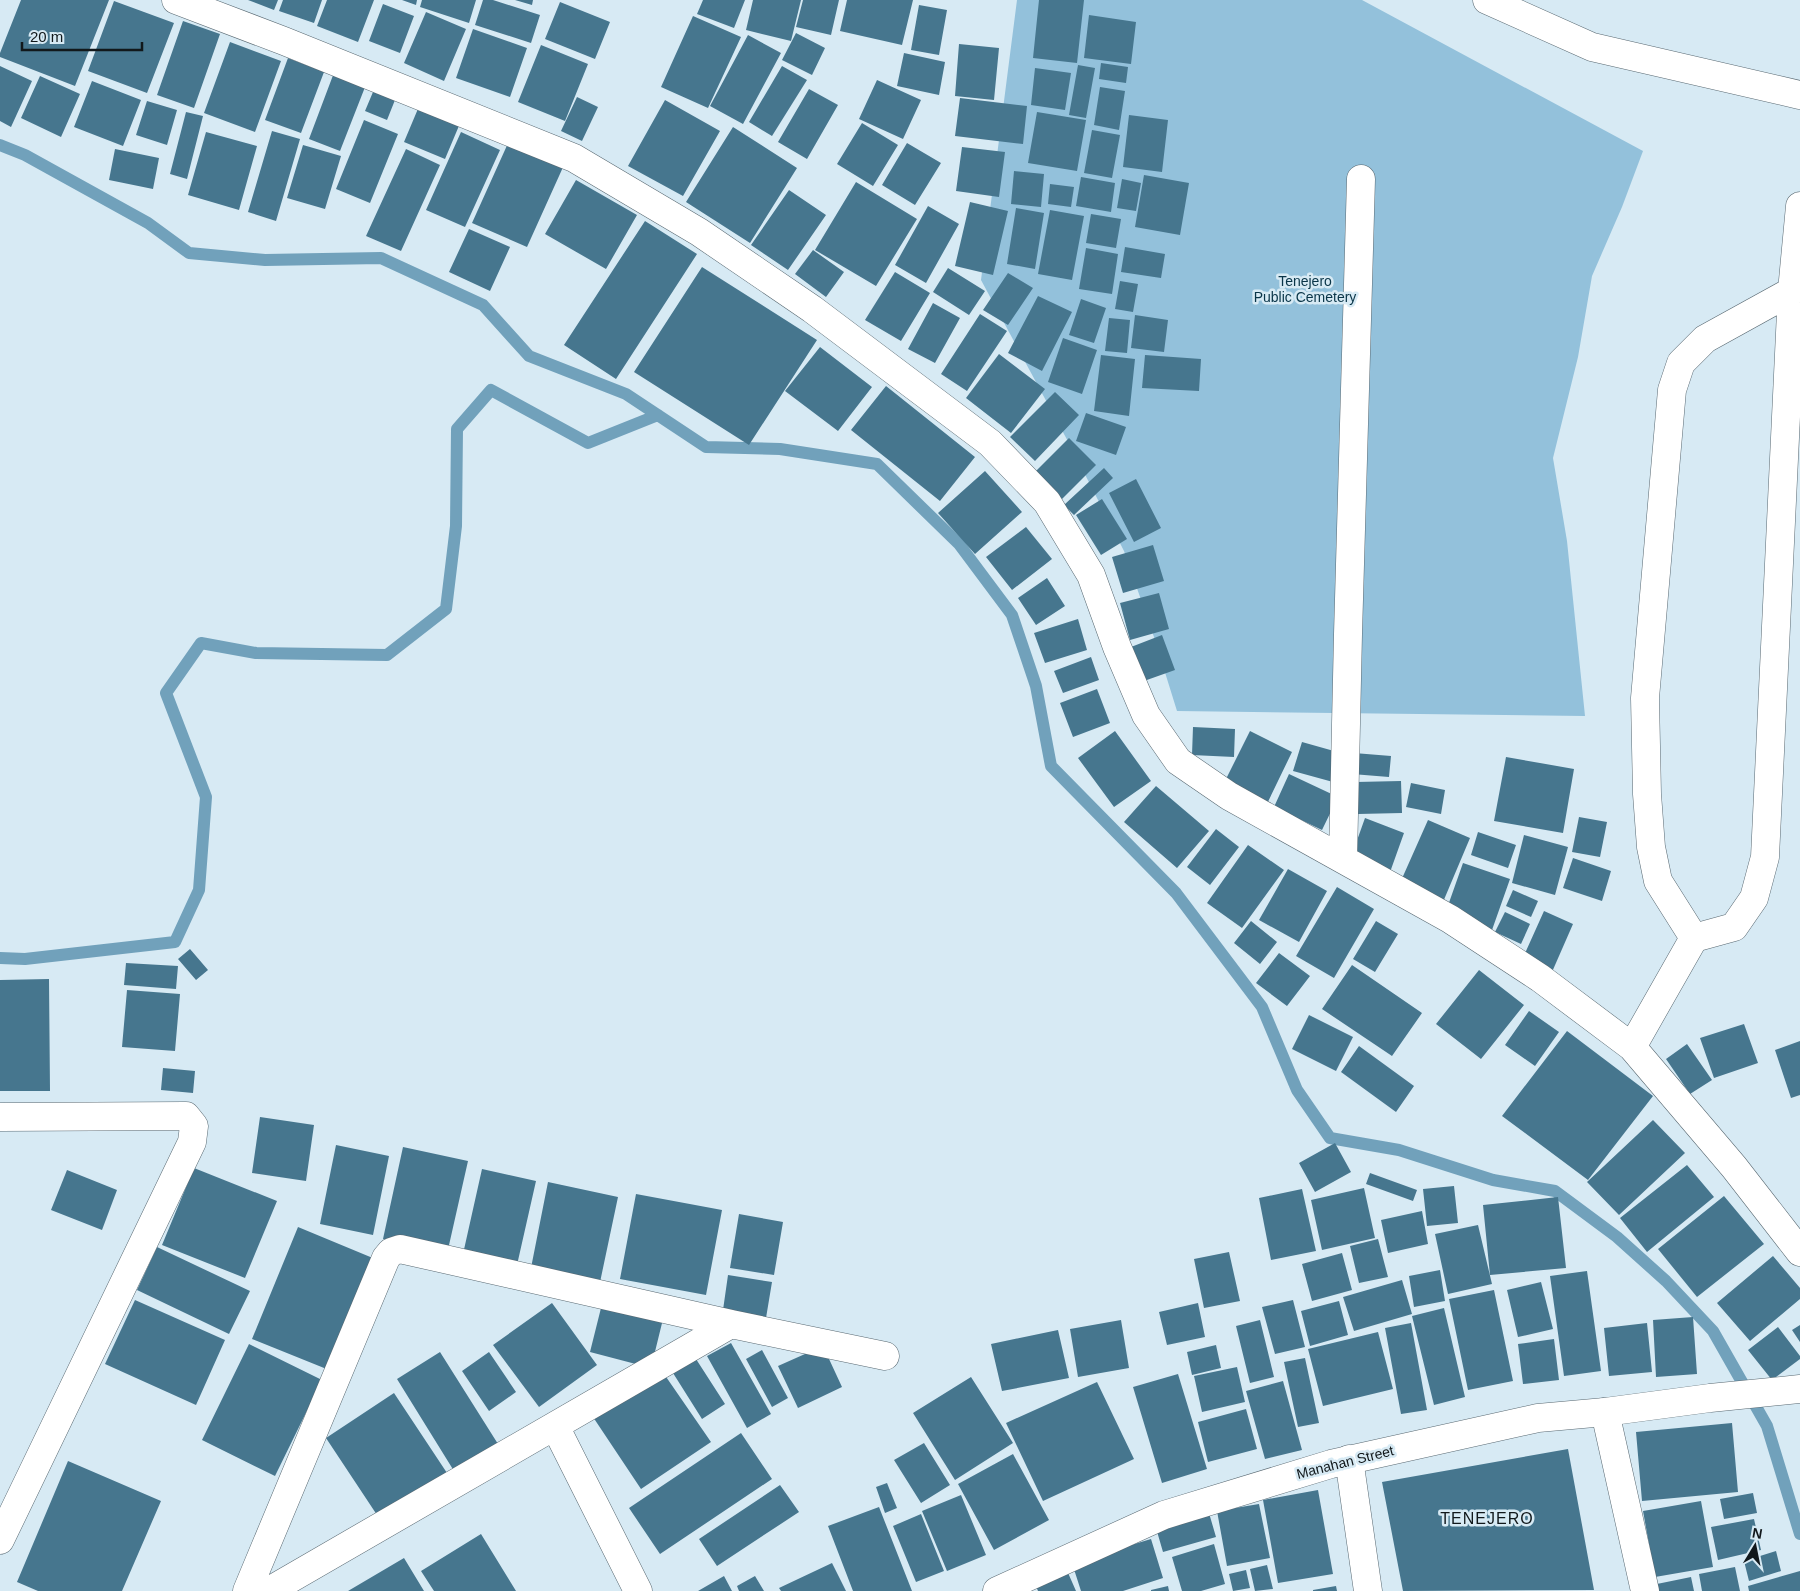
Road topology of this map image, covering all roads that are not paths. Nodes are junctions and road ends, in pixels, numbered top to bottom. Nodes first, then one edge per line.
1 (176, 0) edge
2 (1487, 0) edge
3 (1800, 95) edge
4 (1361, 179) dead end
5 (1800, 206) edge
6 (1792, 291) junction
7 (1343, 859) junction
8 (1694, 938) junction
9 (1632, 1047) junction
10 (0, 1117) edge
11 (1800, 1252) edge
12 (731, 1324) junction
13 (885, 1356) dead end
14 (1788, 1390) edge
15 (1605, 1412) junction
16 (555, 1426) junction
17 (1349, 1459) junction
18 (0, 1540) edge
19 (247, 1591) edge
20 (269, 1591) edge
21 (638, 1591) edge
22 (997, 1591) edge
23 (1368, 1591) edge
24 (1645, 1591) edge

1 - 7 street
2 - 3 street
4 - 7 street
5 - 6 street
6 - 8 street
6 - 8 street
7 - 9 street
8 - 9 street
9 - 11 street
10 - 18 street
12 - 13 street
12 - 16 street
12 - 19 street
14 - 15 street, Manahan Street
15 - 17 street, Manahan Street
15 - 24 street
16 - 20 street
16 - 21 street
17 - 22 street, Manahan Street
17 - 23 street

